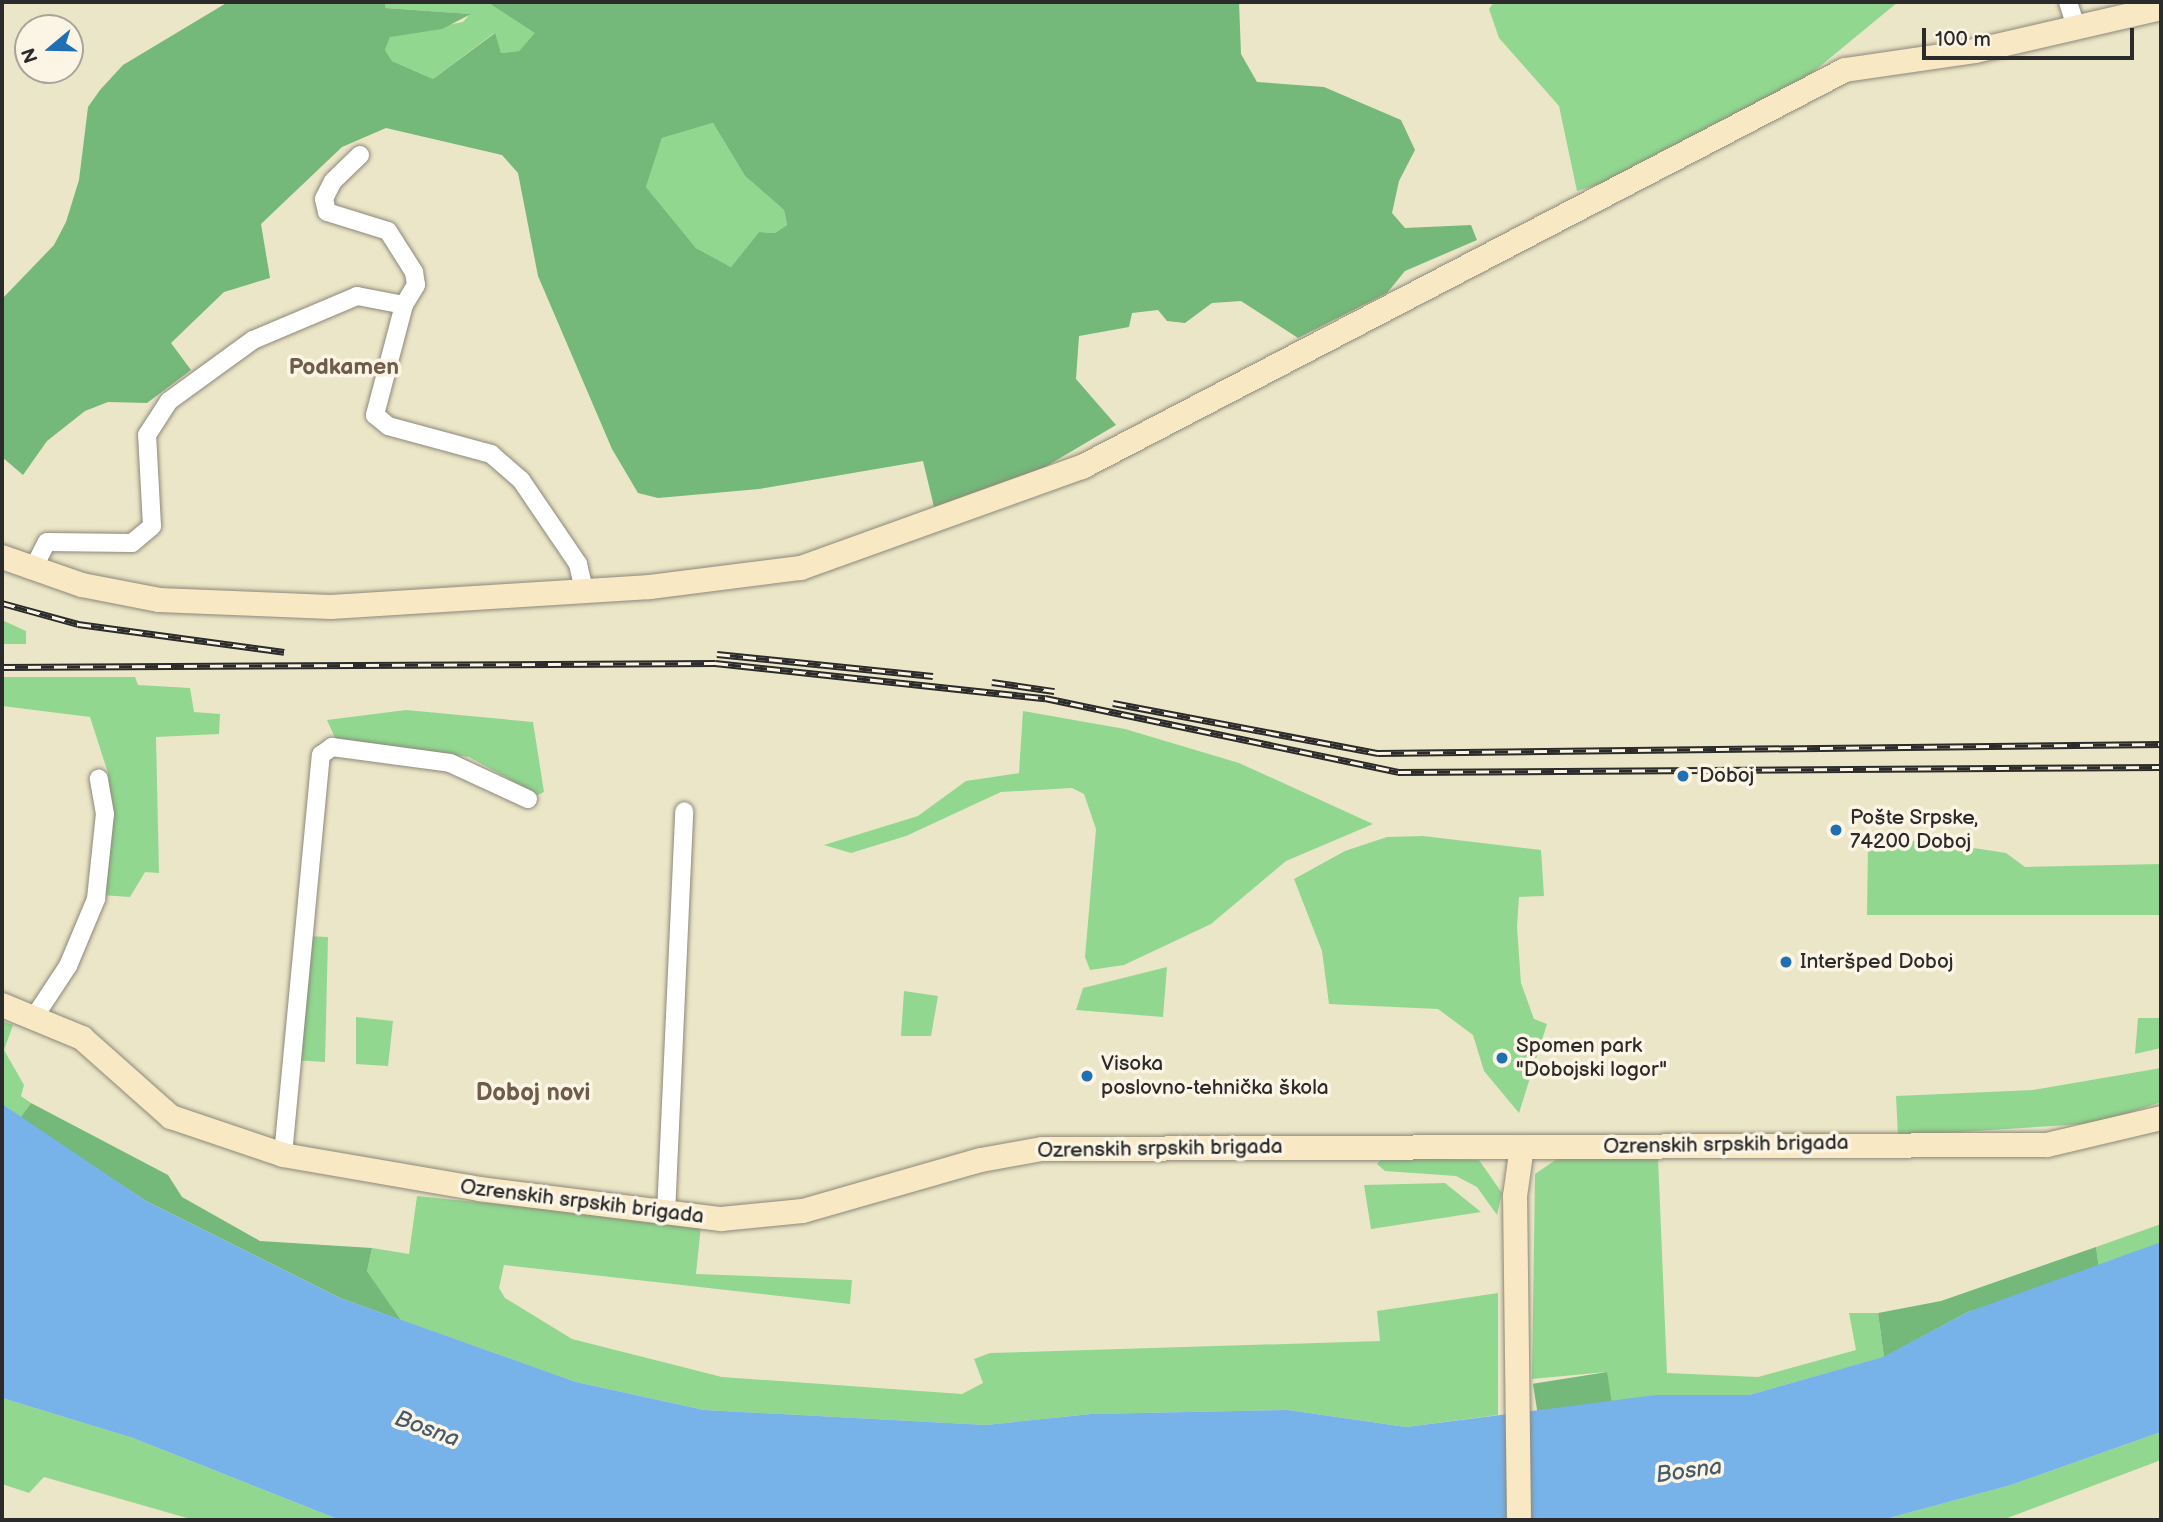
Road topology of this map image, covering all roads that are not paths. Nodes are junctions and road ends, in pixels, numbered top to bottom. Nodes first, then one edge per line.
1 (2068, 2) edge
2 (2161, 8) edge
3 (2077, 29) junction
4 (360, 155) dead end
5 (404, 305) junction
6 (2, 557) edge
7 (33, 569) junction
8 (584, 592) junction
9 (99, 779) dead end
10 (528, 799) dead end
11 (684, 811) dead end
12 (2, 1005) edge
13 (35, 1016) junction
14 (2161, 1118) edge
15 (1522, 1147) junction
16 (283, 1155) junction
17 (666, 1214) junction
18 (1519, 1520) edge

1 - 3 street
2 - 3 street
3 - 8 street
4 - 5 street
5 - 7 street
5 - 8 street
6 - 7 street
7 - 8 street
9 - 13 street
10 - 16 street
11 - 17 street
12 - 13 street, Ozrenskih srpskih brigada
13 - 16 street, Ozrenskih srpskih brigada
14 - 15 street, Ozrenskih srpskih brigada
15 - 17 street, Ozrenskih srpskih brigada
15 - 18 street
16 - 17 street, Ozrenskih srpskih brigada

